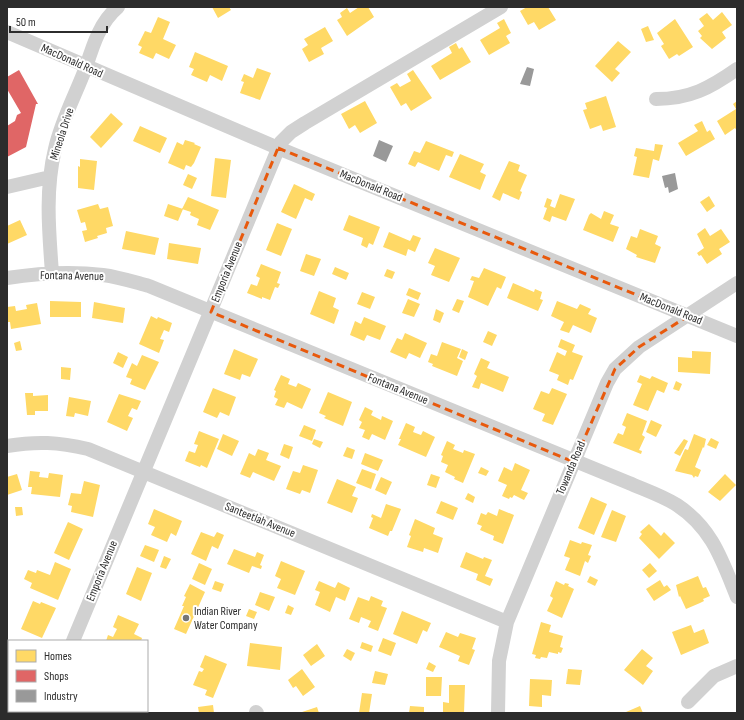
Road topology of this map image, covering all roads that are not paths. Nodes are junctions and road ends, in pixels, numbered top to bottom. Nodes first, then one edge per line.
1 (118, 7) edge
2 (501, 7) edge
3 (7, 32) edge
4 (86, 67) junction
5 (737, 69) edge
6 (656, 99) dead end
7 (278, 148) junction
8 (50, 177) junction
9 (7, 187) edge
10 (52, 273) junction
11 (7, 278) edge
12 (737, 283) edge
13 (211, 312) junction
14 (688, 316) junction
15 (737, 336) edge
16 (7, 446) edge
17 (574, 462) junction
18 (143, 472) junction
19 (737, 597) edge
20 (507, 622) junction
21 (73, 640) edge
22 (737, 666) edge
23 (688, 702) dead end
24 (498, 713) edge

1 - 4 street, Mineola Drive
2 - 7 street, Emporia Avenue
3 - 4 street, MacDonald Road
4 - 7 street, MacDonald Road
4 - 8 street, Mineola Drive
5 - 6 street
7 - 13 street, Emporia Avenue
7 - 14 street, MacDonald Road
8 - 9 street
8 - 10 street, Mineola Drive
10 - 11 street, Fontana Avenue
10 - 13 street, Fontana Avenue
12 - 14 street, Towanda Road
13 - 17 street, Fontana Avenue
13 - 18 street, Emporia Avenue
14 - 15 street, MacDonald Road
14 - 17 street, Towanda Road
16 - 18 street, Santeetlah Avenue
17 - 19 street, Fontana Avenue
17 - 20 street, Towanda Road
18 - 20 street, Santeetlah Avenue
18 - 21 street, Emporia Avenue
20 - 24 street, Towanda Road
22 - 23 street

